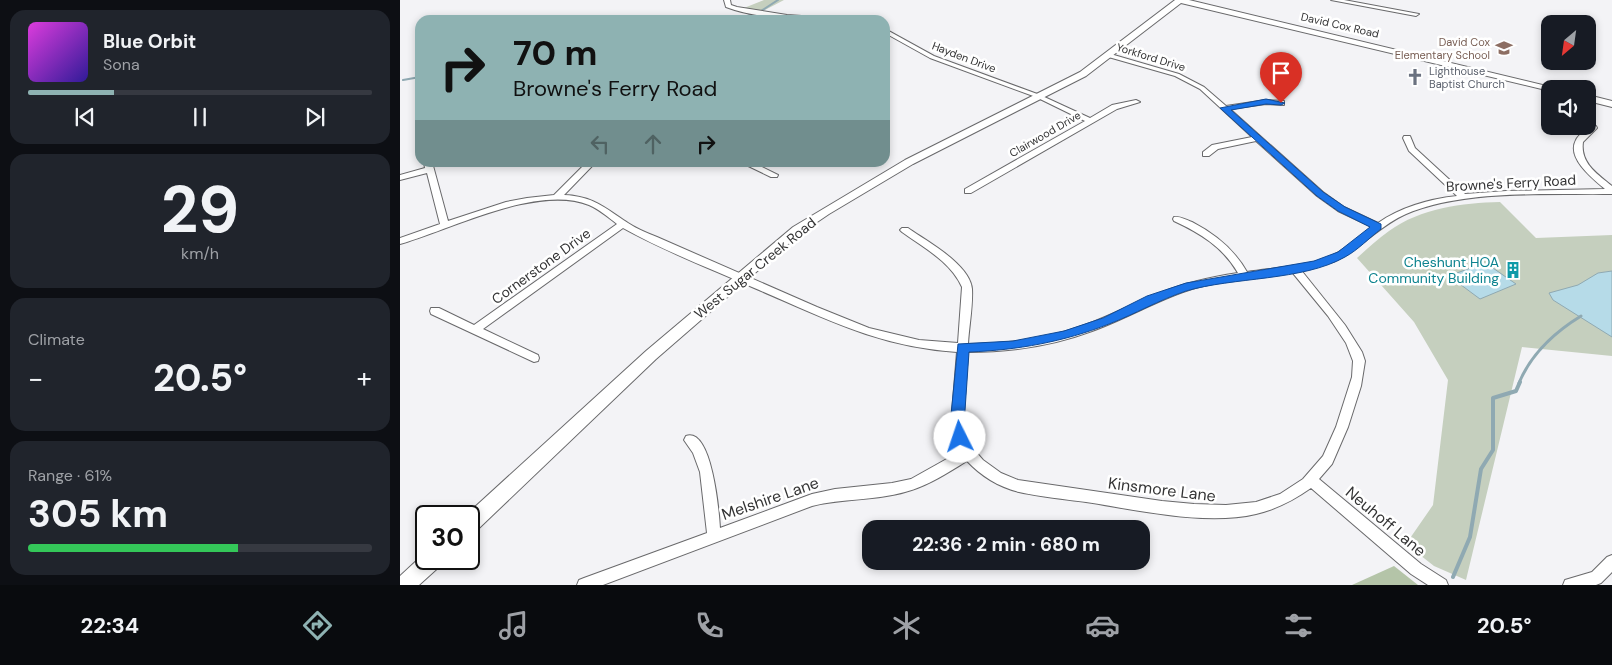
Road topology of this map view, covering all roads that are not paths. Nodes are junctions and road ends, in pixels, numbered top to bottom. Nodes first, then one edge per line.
1 (727, 0) edge
2 (1180, 0) edge
3 (1334, 0) edge
4 (1375, 0) edge
5 (1370, 8) junction
6 (1416, 14) dead end
7 (774, 15) edge
8 (890, 34) edge
9 (1107, 55) junction
10 (1541, 86) edge
11 (1038, 96) junction
12 (1596, 100) edge
13 (1136, 102) dead end
14 (1281, 103) dead end
15 (1612, 104) edge
16 (1224, 108) junction
17 (1090, 121) junction
18 (1585, 135) edge
19 (1257, 138) junction
20 (1407, 138) dead end
21 (1206, 154) dead end
22 (427, 167) edge
23 (429, 167) edge
24 (587, 167) edge
25 (756, 167) edge
26 (774, 175) dead end
27 (400, 178) edge
28 (968, 191) dead end
29 (1612, 191) edge
30 (1463, 197) junction
31 (556, 198) junction
32 (1177, 218) dead end
33 (623, 224) junction
34 (445, 226) junction
35 (1377, 226) junction
36 (905, 230) dead end
37 (400, 241) edge
38 (1294, 268) junction
39 (1244, 276) junction
40 (740, 278) junction
41 (435, 311) dead end
42 (475, 330) junction
43 (963, 347) junction
44 (534, 358) dead end
45 (690, 440) dead end
46 (968, 454) junction
47 (1311, 480) junction
48 (480, 515) edge
49 (714, 537) junction
50 (1612, 562) edge
51 (421, 570) edge
52 (405, 585) edge
53 (584, 585) edge
54 (1441, 585) edge
55 (1570, 585) edge

1 - 7 street
2 - 9 main road, West Sugar Creek Road
2 - 10 main road, David Cox Road
3 - 5 street
4 - 5 street
5 - 6 street
8 - 11 street, Hayden Drive
9 - 11 main road, West Sugar Creek Road
9 - 16 street, Yorkford Drive
11 - 17 street, Hayden Drive
11 - 40 main road, West Sugar Creek Road
12 - 15 main road
13 - 17 street, Clairwood Drive
14 - 16 street
16 - 19 street, Yorkford Drive
17 - 28 street, Clairwood Drive
18 - 29 street
19 - 21 street
19 - 35 street, Yorkford Drive
20 - 30 street
22 - 27 street
23 - 34 street
24 - 31 street
25 - 26 street
29 - 30 street, Browne's Ferry Road
30 - 35 street, Browne's Ferry Road
31 - 33 street, Browne's Ferry Road
31 - 34 street, Browne's Ferry Road
32 - 39 street
33 - 40 street, Browne's Ferry Road
33 - 42 street, Cornerstone Drive
34 - 37 street, Browne's Ferry Road
35 - 38 street, Browne's Ferry Road
36 - 43 street, Kinsmore Lane
38 - 39 street, Browne's Ferry Road
38 - 47 street, Kinsmore Lane
39 - 43 street, Browne's Ferry Road
40 - 43 street, Browne's Ferry Road
40 - 48 main road, West Sugar Creek Road
41 - 42 street
42 - 44 street
43 - 46 street, Kinsmore Lane
45 - 49 street
46 - 47 street, Kinsmore Lane
46 - 49 street, Melshire Lane
47 - 54 street, Neuhoff Lane
49 - 53 street, Melshire Lane
50 - 55 street
51 - 52 main road

